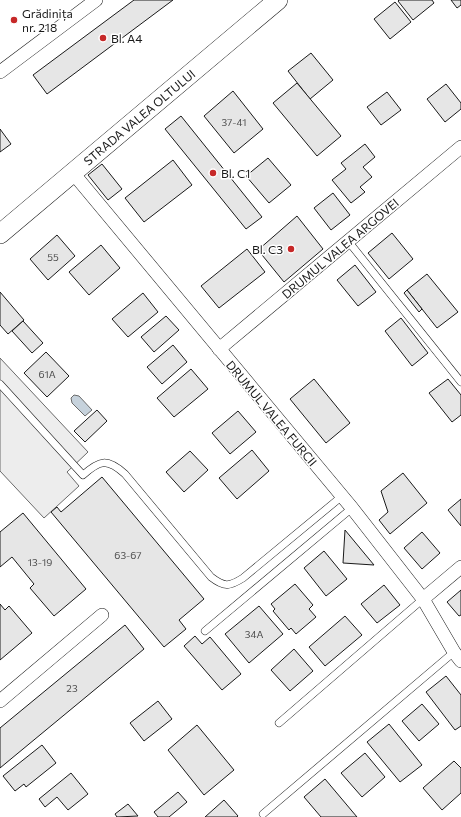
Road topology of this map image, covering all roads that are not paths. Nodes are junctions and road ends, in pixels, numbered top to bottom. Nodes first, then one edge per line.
1 (96, 0) edge
2 (278, 0) edge
3 (0, 72) edge
4 (461, 147) edge
5 (73, 173) junction
6 (0, 234) edge
7 (348, 241) junction
8 (219, 349) junction
9 (461, 382) edge
10 (0, 384) edge
11 (341, 497) junction
12 (352, 508) junction
13 (461, 567) edge
14 (423, 599) junction
15 (102, 615) dead end
16 (205, 631) dead end
17 (458, 656) edge
18 (0, 701) edge
19 (279, 723) dead end
20 (263, 814) dead end

1 - 3 street
2 - 5 main road, STRADA VALEA OLTULUI
4 - 7 street, DRUMUL VALEA ARGOVEI
5 - 6 main road, STRADA VALEA OLTULUI
5 - 8 street, DRUMUL VALEA FURCII
7 - 8 street, DRUMUL VALEA ARGOVEI
7 - 9 lane
8 - 11 street, DRUMUL VALEA FURCII
10 - 11 lane
11 - 12 street, DRUMUL VALEA FURCII
12 - 14 street, DRUMUL VALEA FURCII
12 - 16 lane
13 - 14 street
14 - 17 street, DRUMUL VALEA FURCII
14 - 19 lane
15 - 18 street
17 - 20 lane

